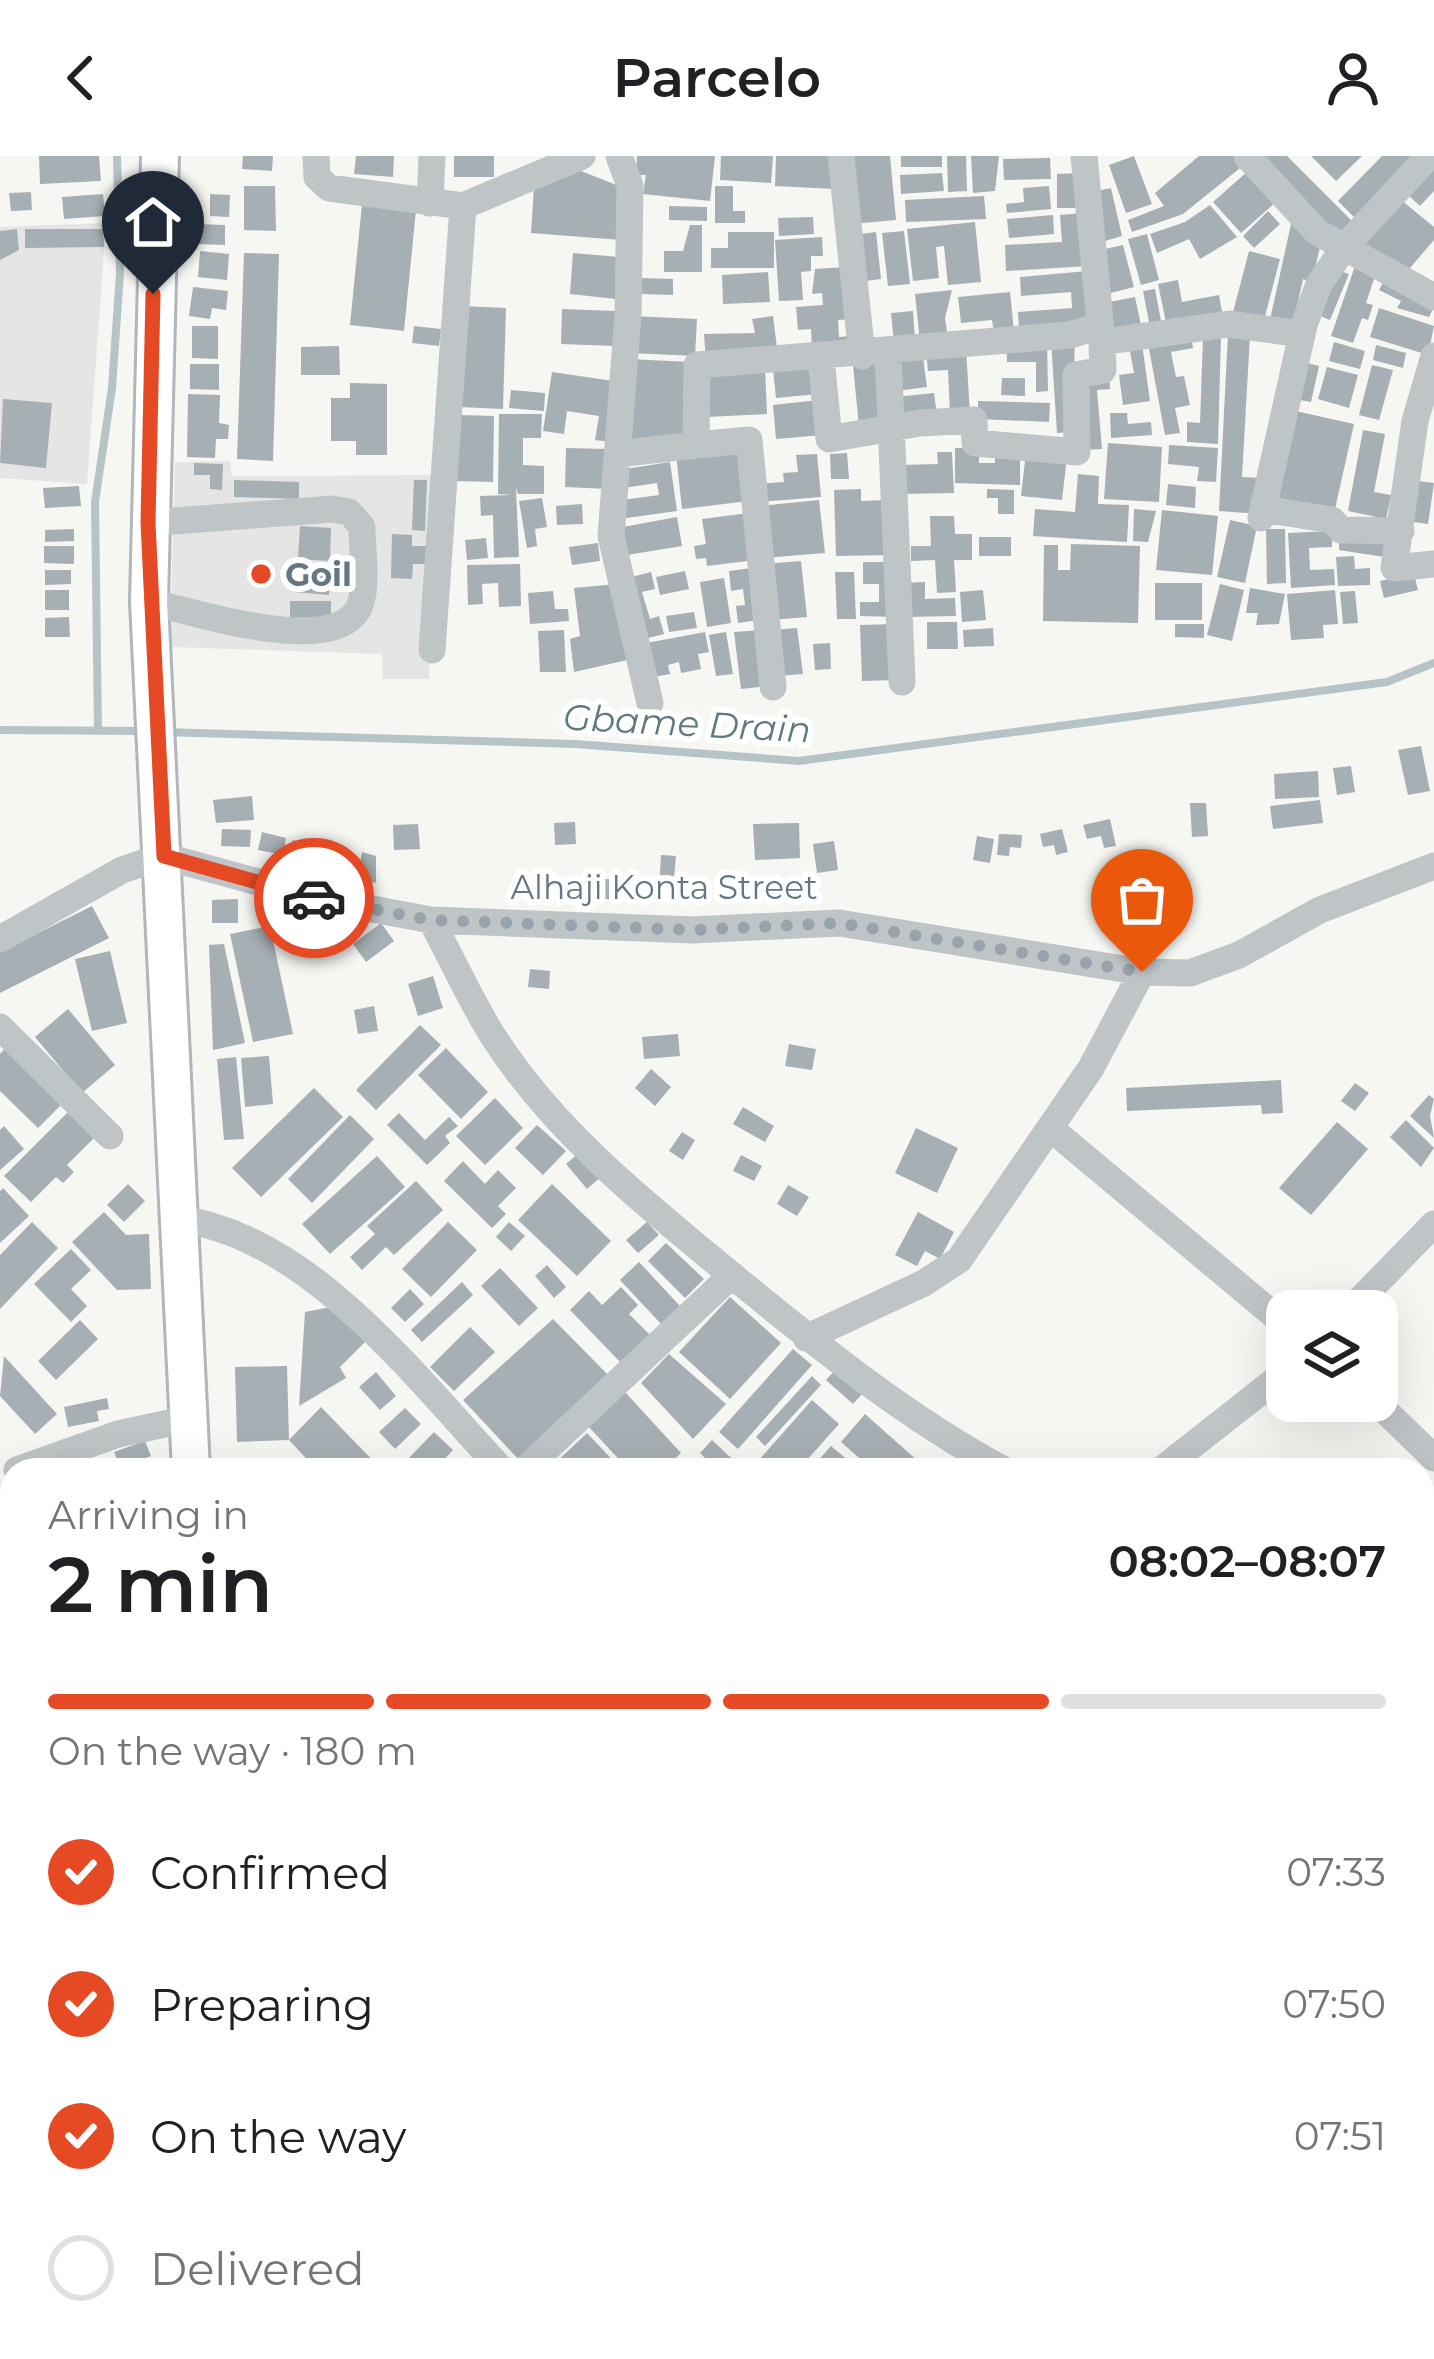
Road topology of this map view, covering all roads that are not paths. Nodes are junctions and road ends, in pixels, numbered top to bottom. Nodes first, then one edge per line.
1 (160, 156) edge
2 (316, 156) edge
3 (432, 156) edge
4 (582, 156) edge
5 (619, 156) edge
6 (841, 156) edge
7 (1084, 156) edge
8 (1247, 156) edge
9 (1430, 156) edge
10 (430, 203) junction
11 (463, 206) junction
12 (1346, 245) junction
13 (1434, 297) edge
14 (1101, 334) junction
15 (1302, 334) junction
16 (875, 354) junction
17 (1434, 356) edge
18 (821, 358) junction
19 (892, 428) junction
20 (1424, 431) edge
21 (696, 445) junction
22 (617, 454) junction
23 (148, 523) junction
24 (1401, 531) junction
25 (1434, 564) edge
26 (149, 602) junction
27 (432, 650) dead end
28 (902, 682) dead end
29 (773, 687) dead end
30 (650, 703) dead end
31 (164, 856) junction
32 (1434, 866) edge
33 (431, 920) junction
34 (0, 939) edge
35 (1142, 972) junction
36 (0, 1027) edge
37 (1050, 1128) junction
38 (110, 1136) dead end
39 (177, 1219) junction
40 (1434, 1224) edge
41 (732, 1275) junction
42 (1370, 1290) edge
43 (1266, 1308) edge
44 (806, 1338) junction
45 (1266, 1388) edge
46 (188, 1418) junction
47 (1397, 1422) edge
48 (48, 1458) edge
49 (190, 1458) edge
50 (490, 1458) edge
51 (537, 1458) edge
52 (982, 1458) edge
53 (1176, 1458) edge
54 (1434, 1458) edge

1 - 23 main road
2 - 10 street
3 - 10 street
4 - 11 street
5 - 22 street
6 - 16 street
7 - 14 street
8 - 12 street
9 - 12 street
10 - 11 street
11 - 27 street
12 - 13 street
12 - 15 street
14 - 15 street
14 - 16 street
14 - 19 street
15 - 24 street
16 - 18 street
16 - 19 street
17 - 20 street
18 - 19 street
18 - 21 street
19 - 28 street
20 - 24 street
21 - 22 street
21 - 29 street
22 - 30 street
23 - 26 main road
23 - 26 street
24 - 25 street
26 - 31 main road
31 - 33 street, Alhaji Konta Street
31 - 34 street
31 - 39 main road
32 - 35 street, Alhaji Konta Street
33 - 35 street, Alhaji Konta Street
33 - 41 street
35 - 37 street
36 - 38 street
37 - 43 street
37 - 44 street
39 - 46 main road
39 - 50 street
40 - 42 street
41 - 44 street
41 - 51 street
44 - 52 street
45 - 53 street
46 - 48 street
46 - 49 main road
47 - 54 street

